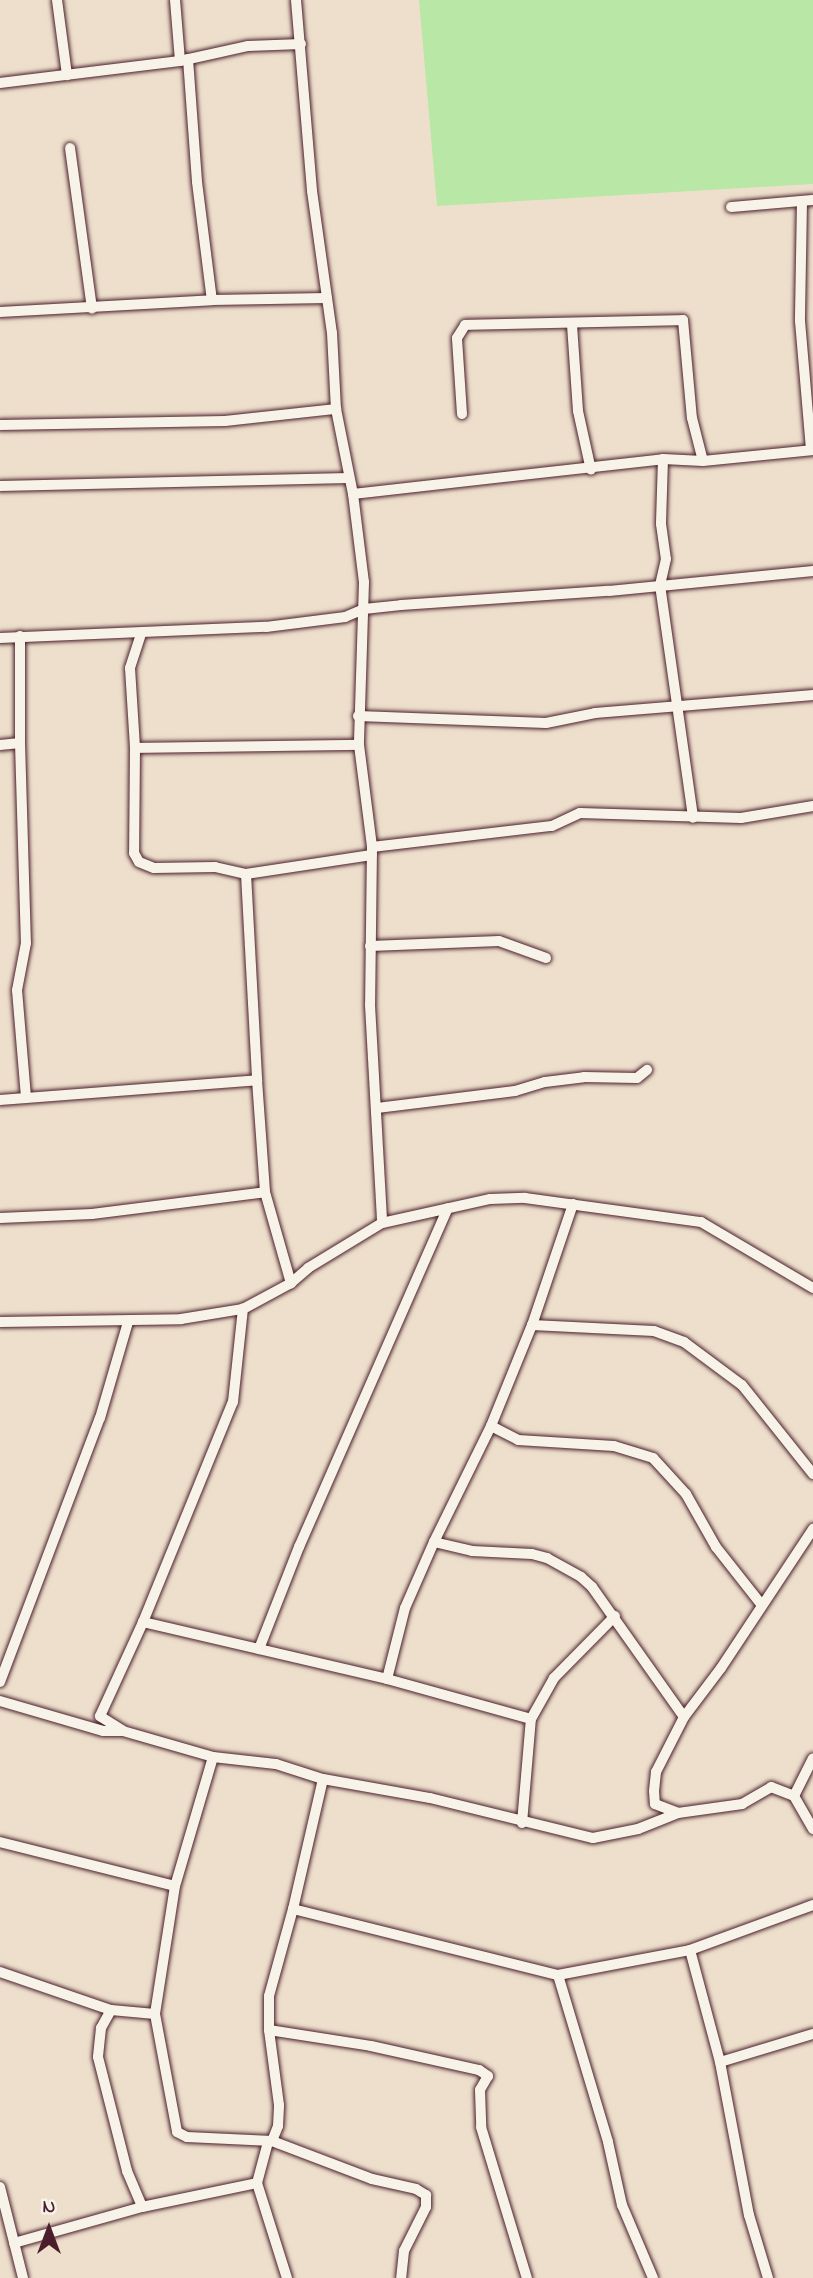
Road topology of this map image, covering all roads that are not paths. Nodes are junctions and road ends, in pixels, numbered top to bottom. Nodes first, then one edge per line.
1 (57, 0) edge
2 (175, 0) edge
3 (296, 0) edge
4 (301, 44) junction
5 (184, 60) junction
6 (67, 75) junction
7 (0, 83) edge
8 (70, 148) dead end
9 (808, 201) edge
10 (731, 207) dead end
11 (327, 298) junction
12 (212, 300) junction
13 (92, 308) junction
14 (0, 312) edge
15 (572, 325) junction
16 (336, 409) junction
17 (462, 414) dead end
18 (0, 425) edge
19 (812, 450) edge
20 (663, 459) junction
21 (703, 461) junction
22 (591, 470) junction
23 (349, 478) junction
24 (0, 486) edge
25 (353, 494) junction
26 (813, 571) edge
27 (660, 584) junction
28 (364, 609) junction
29 (141, 635) junction
30 (20, 636) junction
31 (0, 638) edge
32 (813, 695) edge
33 (675, 707) junction
34 (358, 716) junction
35 (20, 743) junction
36 (0, 745) edge
37 (359, 745) junction
38 (135, 748) junction
39 (813, 806) edge
40 (692, 818) junction
41 (372, 851) junction
42 (246, 874) junction
43 (370, 946) junction
44 (546, 958) dead end
45 (647, 1070) dead end
46 (257, 1080) junction
47 (26, 1098) junction
48 (0, 1100) edge
49 (377, 1108) junction
50 (265, 1192) junction
51 (573, 1204) junction
52 (448, 1208) junction
53 (0, 1218) edge
54 (382, 1223) junction
55 (291, 1283) junction
56 (813, 1288) edge
57 (243, 1309) junction
58 (0, 1322) edge
59 (128, 1322) junction
60 (532, 1325) junction
61 (491, 1426) junction
62 (813, 1474) edge
63 (813, 1529) edge
64 (434, 1542) junction
65 (761, 1604) junction
66 (615, 1616) junction
67 (143, 1622) junction
68 (259, 1649) junction
69 (387, 1679) junction
70 (0, 1682) edge
71 (0, 1701) edge
72 (684, 1717) junction
73 (531, 1719) junction
74 (123, 1731) junction
75 (213, 1757) junction
76 (813, 1758) edge
77 (323, 1779) junction
78 (794, 1796) junction
79 (678, 1813) junction
80 (522, 1823) junction
81 (813, 1829) edge
82 (0, 1842) edge
83 (175, 1886) junction
84 (813, 1905) edge
85 (293, 1909) junction
86 (691, 1950) junction
87 (0, 1972) edge
88 (558, 1975) junction
89 (111, 2010) junction
90 (155, 2014) junction
91 (269, 2030) junction
92 (813, 2034) edge
93 (720, 2062) junction
94 (270, 2141) junction
95 (257, 2183) junction
96 (0, 2187) edge
97 (142, 2207) junction
98 (14, 2243) junction
99 (23, 2278) edge
100 (287, 2278) edge
101 (401, 2278) edge
102 (527, 2278) edge
103 (653, 2278) edge
104 (768, 2278) edge

1 - 6 street
2 - 5 street
3 - 4 street
4 - 5 street
4 - 11 street
5 - 6 street
5 - 12 street
6 - 7 street
8 - 13 street
9 - 10 street
9 - 19 street
11 - 12 street
11 - 16 street
12 - 13 street
13 - 14 street
15 - 17 street
15 - 21 street
15 - 22 street
16 - 18 street
16 - 23 street
19 - 21 street
20 - 21 street
20 - 22 street
20 - 27 street
22 - 25 street
23 - 24 street
23 - 25 street
25 - 28 street
26 - 27 street
27 - 28 street
27 - 33 street
28 - 29 street
28 - 34 street
29 - 30 street
29 - 38 street
30 - 31 street
30 - 35 street
32 - 33 street
33 - 34 street
33 - 40 street
34 - 37 street
35 - 36 street
35 - 47 street
37 - 38 street
37 - 41 street
38 - 42 street
39 - 40 street
40 - 41 street
41 - 42 street
41 - 43 street
42 - 46 street
43 - 44 street
43 - 49 street
45 - 49 street
46 - 47 street
46 - 50 street
47 - 48 street
49 - 54 street
50 - 53 street
50 - 55 street
51 - 52 street
51 - 56 street
51 - 60 street
52 - 54 street
52 - 68 street
54 - 55 street
55 - 57 street
57 - 59 street
57 - 67 street
58 - 59 street
59 - 70 street
60 - 61 street
60 - 62 street
61 - 64 street
61 - 65 street
63 - 65 street
64 - 66 street
64 - 69 street
65 - 72 street
66 - 72 street
66 - 73 street
67 - 68 street
67 - 74 street
68 - 69 street
69 - 73 street
71 - 74 street
72 - 79 street
73 - 80 street
74 - 75 street
75 - 77 street
75 - 83 street
76 - 78 street
77 - 80 street
77 - 85 street
78 - 79 street
78 - 81 street
79 - 80 street
82 - 83 street
83 - 90 street
84 - 86 street
85 - 88 street
85 - 91 street
86 - 88 street
86 - 93 street
87 - 89 street
88 - 103 street
89 - 90 street
89 - 97 street
90 - 94 street
91 - 94 street
91 - 102 street
92 - 93 street
93 - 104 street
94 - 95 street
94 - 101 street
95 - 97 street
95 - 100 street
96 - 98 street
97 - 98 street
98 - 99 street

